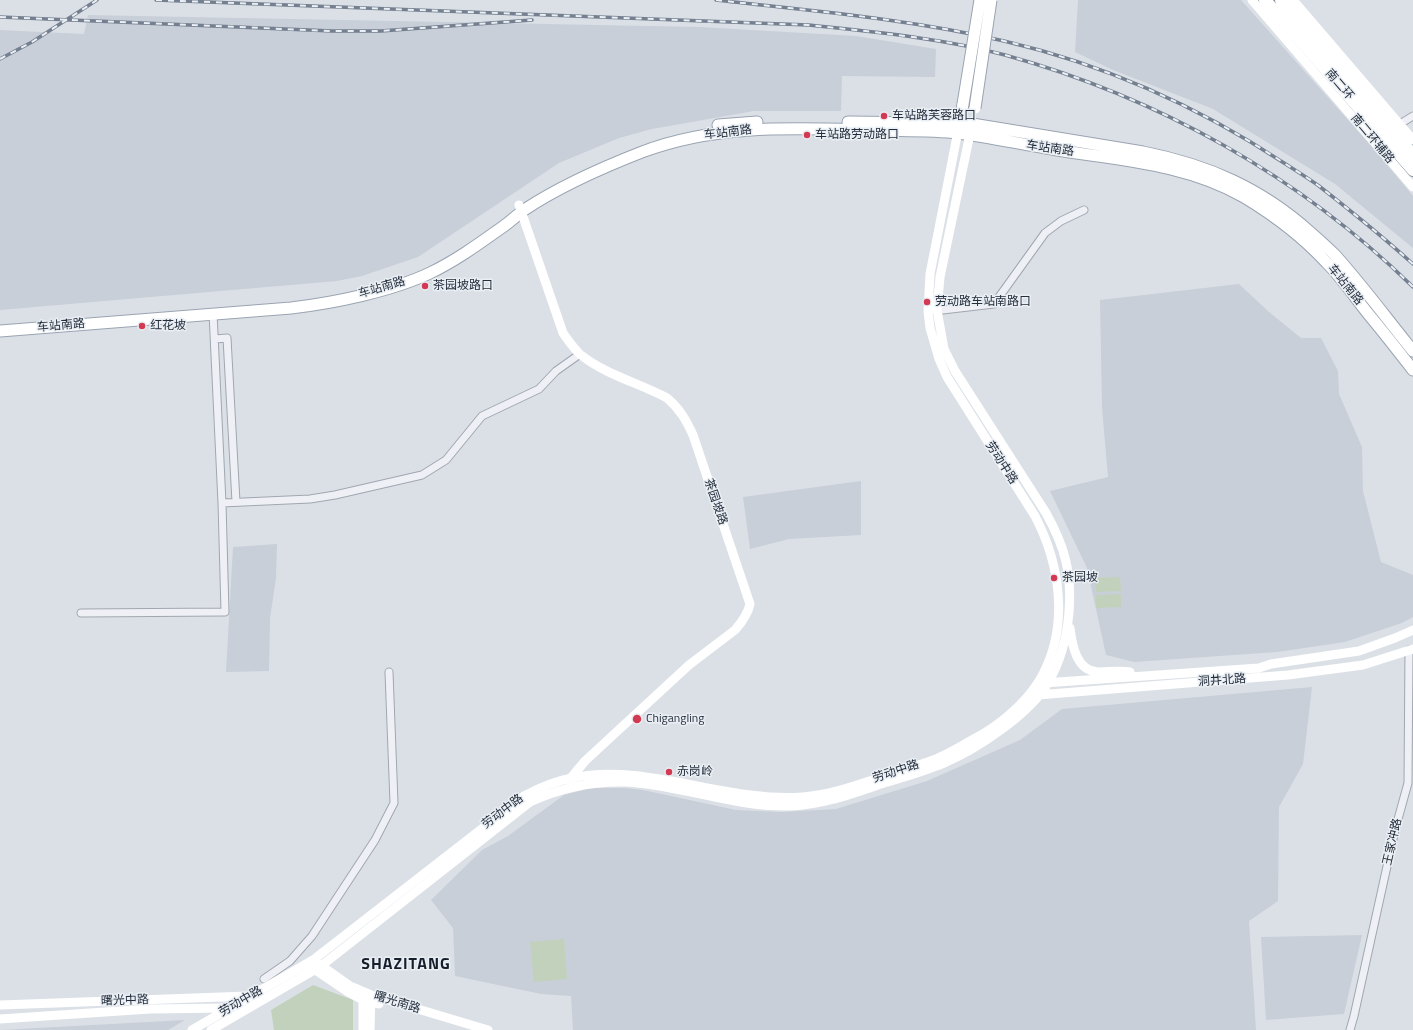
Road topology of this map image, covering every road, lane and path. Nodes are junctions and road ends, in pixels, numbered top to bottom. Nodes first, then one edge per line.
1 (980, 0) edge
2 (991, 0) edge
3 (1252, 0) edge
4 (1265, 0) edge
5 (1281, 0) edge
6 (1293, 0) edge
7 (1413, 116) edge
8 (1400, 124) junction
9 (958, 128) junction
10 (971, 130) junction
11 (1413, 140) edge
12 (1413, 154) edge
13 (1413, 170) edge
14 (1413, 187) edge
15 (521, 208) junction
16 (1084, 210) dead end
17 (932, 311) junction
18 (213, 313) junction
19 (0, 325) edge
20 (0, 330) edge
21 (215, 339) junction
22 (1413, 351) edge
23 (580, 354) junction
24 (1413, 370) edge
25 (236, 502) junction
26 (222, 503) junction
27 (81, 613) dead end
28 (1068, 620) junction
29 (1413, 630) edge
30 (1411, 650) edge
31 (390, 672) dead end
32 (1140, 676) junction
33 (1048, 683) junction
34 (1036, 684) junction
35 (1040, 695) junction
36 (1027, 696) junction
37 (572, 777) junction
38 (559, 790) junction
39 (314, 965) junction
40 (264, 979) dead end
41 (250, 996) junction
42 (367, 997) junction
43 (0, 1005) edge
44 (230, 1008) junction
45 (249, 1008) junction
46 (0, 1019) edge
47 (192, 1030) edge
48 (211, 1030) edge
49 (363, 1030) edge
50 (370, 1030) edge
51 (468, 1030) edge
52 (488, 1030) edge
53 (1350, 1030) edge

1 - 9 main road, 劳动中路, bridge
2 - 10 main road, 劳动中路, bridge
3 - 14 main road, 南二环辅路
4 - 13 highway, 南二环
5 - 12 highway, 南二环
6 - 8 main road
7 - 8 street
8 - 11 main road
9 - 10 main road, 车站南路
9 - 15 main road, 车站南路
9 - 17 main road, 劳动中路
10 - 17 main road, 劳动中路
10 - 22 main road, 车站南路
10 - 24 main road, 车站南路
15 - 18 main road, 车站南路
15 - 19 main road, 车站南路
15 - 23 main road, 茶园坡路
16 - 17 street
17 - 28 main road, 劳动中路
17 - 34 main road, 劳动中路
18 - 20 main road, 车站南路
18 - 21 street
21 - 25 street
21 - 26 street
23 - 25 street
23 - 37 main road, 茶园坡路
25 - 26 street
26 - 27 street
28 - 32 main road
28 - 33 main road, 劳动中路
29 - 32 main road, 洞井北路
30 - 35 main road, 洞井北路
30 - 53 street, 王家冲路
31 - 40 street
32 - 33 main road, 洞井北路
33 - 34 main road, 洞井北路
33 - 35 main road, 劳动中路
34 - 36 main road, 劳动中路
35 - 36 main road, 洞井北路
35 - 38 main road, 劳动中路
36 - 37 main road, 劳动中路
37 - 38 main road, 茶园坡路
37 - 39 main road, 劳动中路
38 - 39 main road, 劳动中路
39 - 41 main road, 劳动中路
39 - 42 main road, 曙光南路
39 - 45 main road, 劳动中路
41 - 43 main road, 曙光中路
41 - 44 main road, 劳动中路
42 - 49 main road
42 - 50 main road
42 - 51 main road, 曙光南路
42 - 52 main road, 曙光南路
44 - 45 main road, 曙光中路
44 - 46 main road, 曙光中路
44 - 47 main road, 劳动中路
45 - 48 main road, 劳动中路

